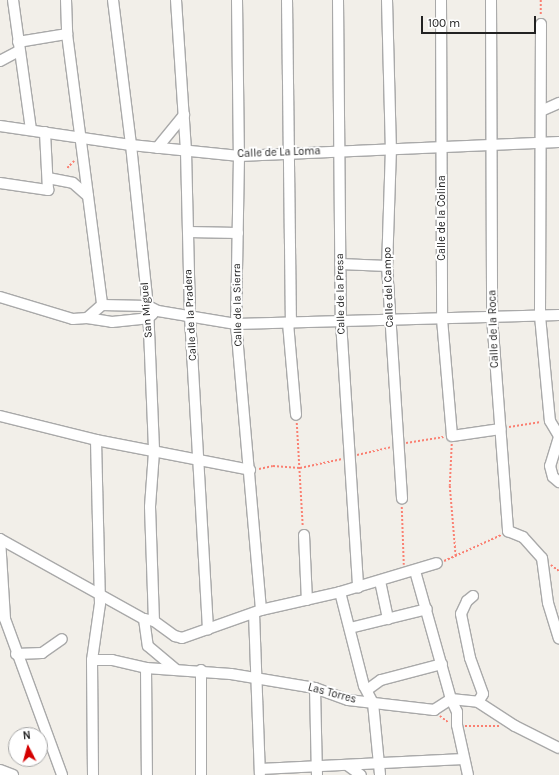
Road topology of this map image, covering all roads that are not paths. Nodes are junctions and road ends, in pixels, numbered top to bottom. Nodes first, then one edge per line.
1 (13, 0) edge
2 (66, 0) edge
3 (112, 0) edge
4 (176, 0) edge
5 (237, 0) edge
6 (287, 0) edge
7 (338, 0) edge
8 (387, 0) edge
9 (441, 0) edge
10 (491, 0) edge
11 (541, 24) road end
12 (67, 34) junction
13 (19, 47) junction
14 (0, 61) edge
15 (559, 103) edge
16 (541, 111) junction
17 (184, 115) junction
18 (0, 126) edge
19 (31, 130) junction
20 (45, 132) junction
21 (82, 138) junction
22 (559, 142) edge
23 (540, 143) junction
24 (493, 144) junction
25 (131, 145) junction
26 (442, 146) junction
27 (157, 148) junction
28 (391, 148) junction
29 (186, 151) junction
30 (339, 151) junction
31 (289, 153) junction
32 (239, 156) junction
33 (48, 178) junction
34 (0, 183) edge
35 (88, 196) junction
36 (188, 232) junction
37 (238, 233) junction
38 (340, 264) junction
39 (387, 266) junction
40 (0, 296) edge
41 (102, 305) junction
42 (148, 306) junction
43 (158, 311) junction
44 (559, 315) edge
45 (540, 316) junction
46 (190, 317) junction
47 (492, 317) junction
48 (87, 318) junction
49 (148, 318) junction
50 (442, 319) junction
51 (390, 320) junction
52 (341, 322) junction
53 (290, 323) junction
54 (236, 324) junction
55 (296, 415) road end
56 (0, 416) edge
57 (555, 420) edge
58 (500, 429) junction
59 (559, 437) edge
60 (96, 440) junction
61 (154, 452) junction
62 (200, 462) junction
63 (250, 470) junction
64 (559, 482) edge
65 (402, 499) road end
66 (304, 535) road end
67 (0, 539) edge
68 (437, 563) road end
69 (415, 571) junction
70 (380, 581) junction
71 (358, 587) junction
72 (340, 592) junction
73 (100, 594) junction
74 (473, 596) dead end
75 (307, 600) junction
76 (427, 609) junction
77 (257, 611) junction
78 (388, 619) junction
79 (149, 620) junction
80 (350, 628) junction
81 (208, 629) junction
82 (559, 638) edge
83 (62, 639) dead end
84 (16, 654) junction
85 (92, 660) junction
86 (442, 664) junction
87 (146, 668) junction
88 (175, 669) junction
89 (201, 670) junction
90 (258, 680) junction
91 (315, 688) junction
92 (366, 688) junction
93 (451, 699) junction
94 (348, 700) junction
95 (478, 702) junction
96 (373, 703) junction
97 (559, 748) edge
98 (464, 759) junction
99 (378, 764) junction
100 (347, 765) junction
101 (0, 770) edge
102 (317, 771) edge
103 (260, 772) edge
104 (13, 775) edge
105 (62, 775) edge
106 (93, 775) edge
107 (147, 775) edge
108 (201, 775) edge
109 (361, 775) edge
110 (380, 775) edge
111 (468, 775) edge

1 - 13 street
2 - 12 street
3 - 25 street, San Miguel
4 - 17 street, Calle de la Pradera
5 - 32 street, Calle de la Sierra
6 - 31 street
7 - 30 street, Calle de la Presa
8 - 28 street, Calle del Campo
9 - 26 street, Calle de la Colina
10 - 24 street, Calle de la Roca
11 - 16 street
12 - 13 street
12 - 21 street
13 - 14 street
13 - 19 street
15 - 16 street
16 - 23 street
17 - 27 street
17 - 29 street, Calle de la Pradera
18 - 19 street, Calle de La Loma
19 - 20 street, Calle de La Loma
20 - 21 street, Calle de La Loma
20 - 33 street
21 - 25 street, Calle de La Loma
21 - 35 street
22 - 23 street, Calle de La Loma
23 - 24 street, Calle de La Loma
23 - 45 street
24 - 26 street, Calle de La Loma
24 - 47 street, Calle de la Roca
25 - 27 street, Calle de La Loma
25 - 42 street, San Miguel
26 - 28 street, Calle de La Loma
26 - 50 street, Calle de la Colina
27 - 29 street, Calle de La Loma
28 - 30 street, Calle de La Loma
28 - 39 street, Calle del Campo
29 - 32 street, Calle de La Loma
29 - 36 street, Calle de la Pradera
30 - 31 street, Calle de La Loma
30 - 38 street, Calle de la Presa
31 - 32 street, Calle de La Loma
31 - 53 street
32 - 37 street, Calle de la Sierra
33 - 34 street
33 - 35 street
35 - 41 street
36 - 37 street
36 - 46 street, Calle de la Pradera
37 - 54 street, Calle de la Sierra
38 - 39 street
38 - 52 street, Calle de la Presa
39 - 51 street, Calle del Campo
40 - 48 street
41 - 42 street
41 - 48 street
42 - 43 street
42 - 49 street, San Miguel
43 - 46 street
43 - 49 street
44 - 45 street
45 - 47 street
45 - 57 street
46 - 54 street
46 - 62 street, Calle de la Pradera
47 - 50 street
47 - 58 street, Calle de la Roca
48 - 49 street
49 - 61 street, San Miguel
50 - 51 street
50 - 58 street, Calle de la Colina
51 - 52 street
51 - 65 street, Calle del Campo
52 - 53 street
52 - 71 street, Calle de la Presa
53 - 54 street
53 - 55 street
54 - 63 street, Calle de la Sierra
56 - 60 street
57 - 59 street
58 - 82 street, Calle de la Roca
59 - 64 street
60 - 61 street
60 - 73 street
61 - 62 street
61 - 79 street, San Miguel
62 - 63 street
62 - 81 street, Calle de la Pradera
63 - 77 street, Calle de la Sierra
66 - 75 street
67 - 73 street
67 - 84 street
68 - 69 street
69 - 70 street
69 - 76 street
70 - 71 street
70 - 78 street
71 - 72 street
72 - 75 street
72 - 80 street
73 - 79 street
73 - 85 street
74 - 95 street
75 - 77 street
76 - 78 street
76 - 86 street
77 - 81 street
77 - 90 street, Calle de la Sierra
78 - 80 street
79 - 81 street
79 - 88 street, San Miguel
80 - 92 street
83 - 84 street
84 - 105 street
85 - 87 street, Las Torres
85 - 106 street
86 - 92 street
86 - 93 street
87 - 88 street, Las Torres
87 - 107 street
88 - 89 street, Las Torres
89 - 90 street, Las Torres
89 - 108 street
90 - 91 street, Las Torres
90 - 103 street, Calle de la Sierra
91 - 94 street, Las Torres
91 - 102 street
92 - 94 street
92 - 96 street
93 - 95 street
93 - 96 street, Las Torres
93 - 98 street
94 - 96 street, Las Torres
95 - 97 street
96 - 99 street
98 - 99 street
98 - 111 street
99 - 100 street
99 - 110 street
100 - 102 street
100 - 109 street
101 - 104 street
102 - 103 street

